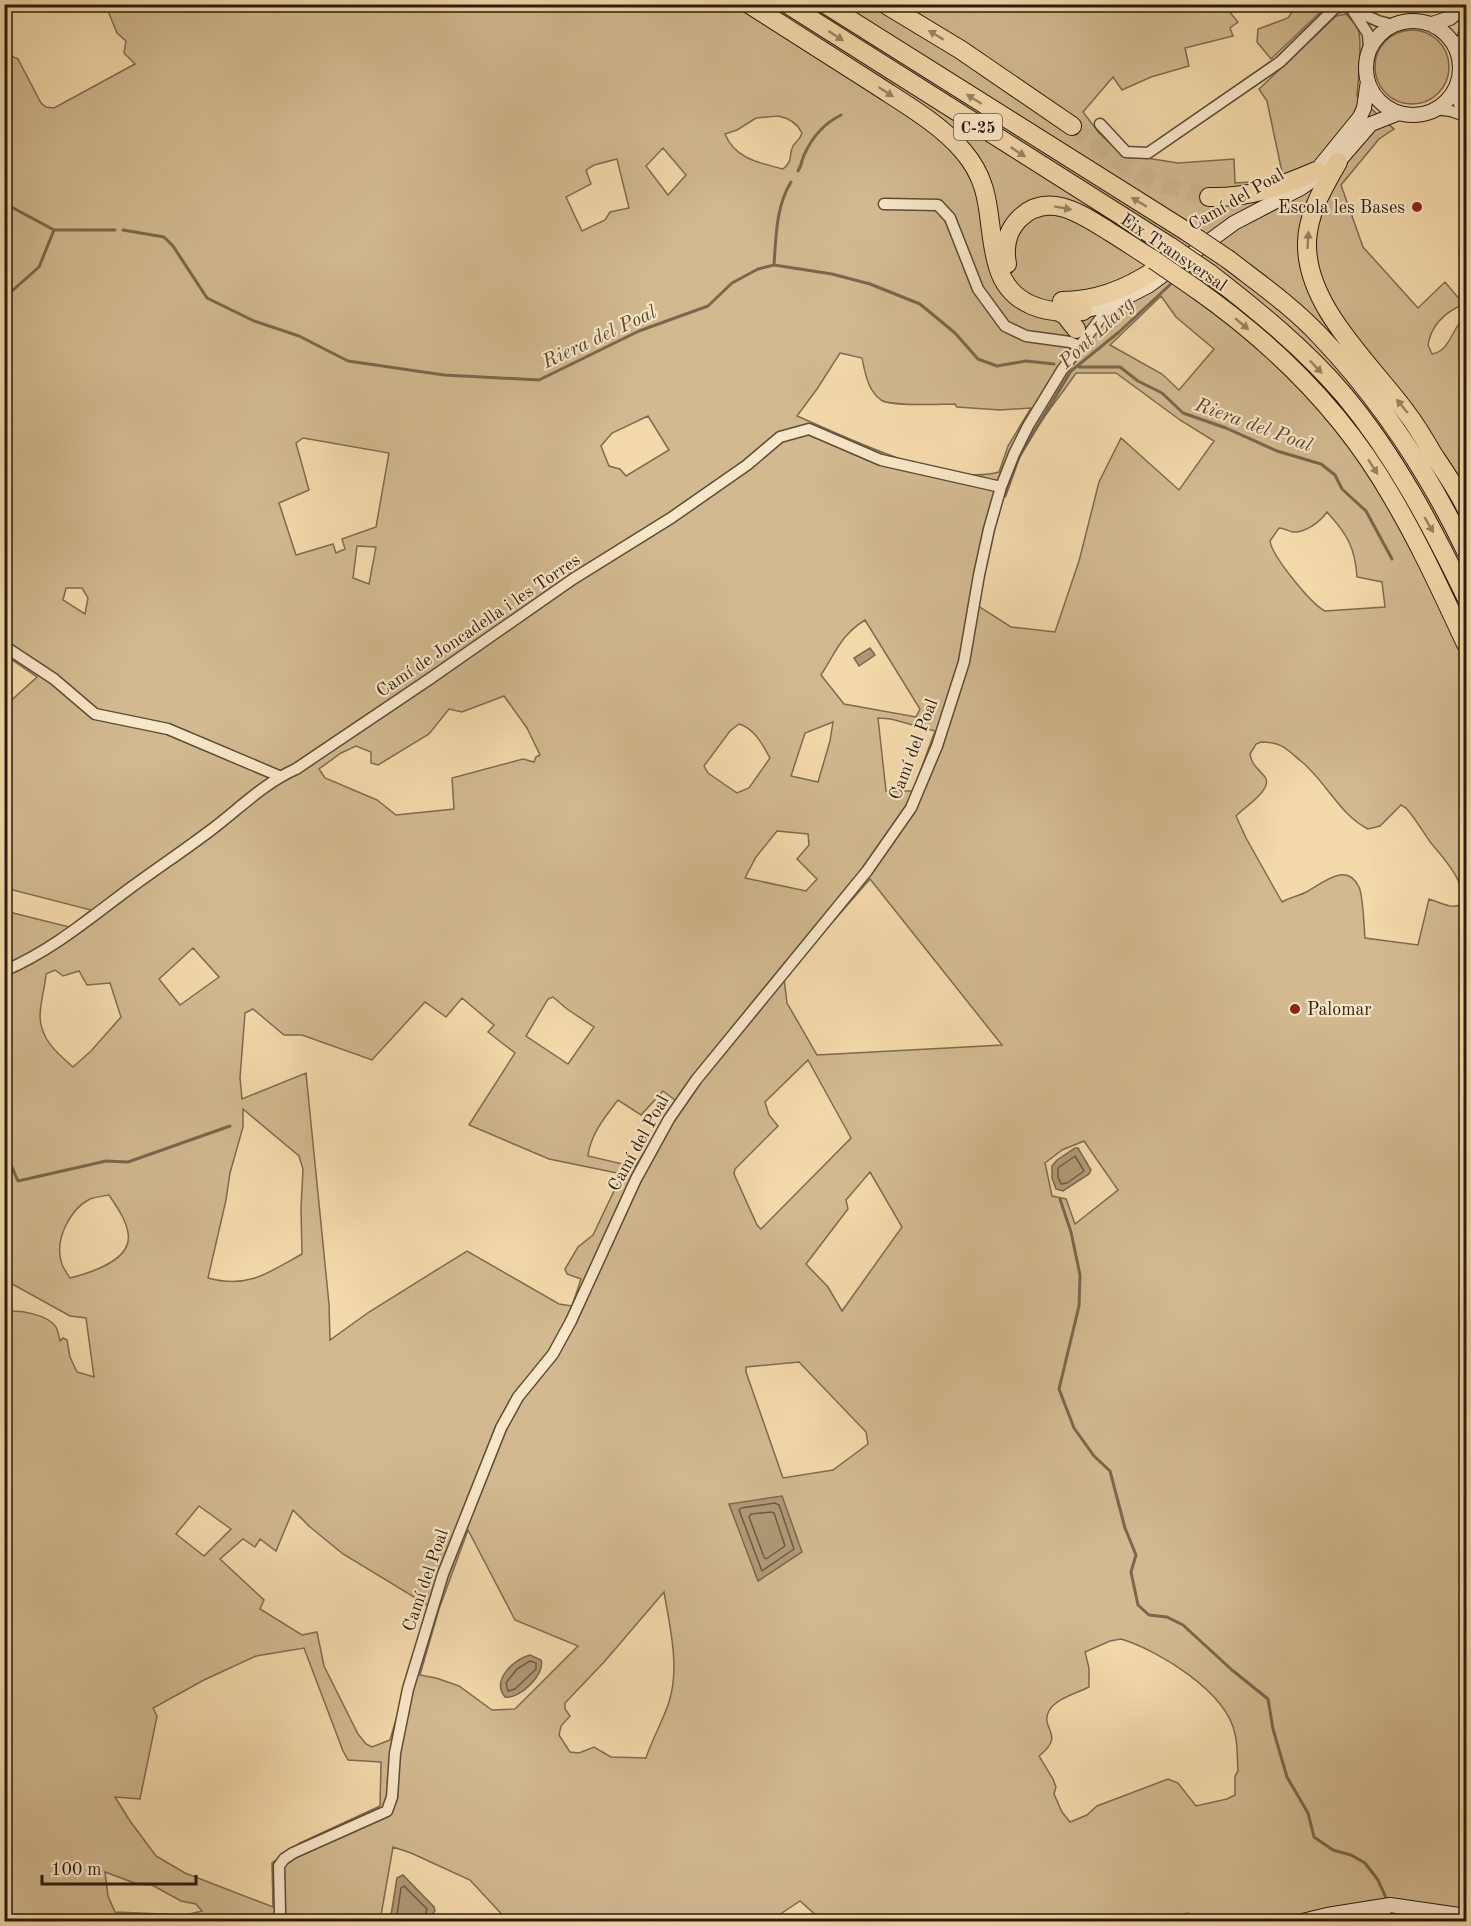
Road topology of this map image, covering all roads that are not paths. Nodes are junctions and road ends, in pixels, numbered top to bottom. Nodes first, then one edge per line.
1 (749, 4) edge
2 (787, 4) edge
3 (825, 4) edge
4 (885, 4) edge
5 (1466, 4) edge
6 (1351, 8) junction
7 (1432, 24) junction
8 (1393, 25) junction
9 (1467, 33) edge
10 (1369, 50) junction
11 (1459, 56) junction
12 (1368, 81) junction
13 (1455, 90) junction
14 (1436, 109) junction
15 (1399, 113) junction
16 (1466, 117) edge
17 (1100, 124) dead end
18 (1072, 126) tunnel mouth
19 (1338, 162) junction
20 (1316, 171) junction
21 (1209, 197) tunnel mouth
22 (884, 204) dead end
23 (1155, 265) junction
24 (1111, 304) junction
25 (1083, 311) junction
26 (1059, 312) junction
27 (1079, 339) junction
28 (1001, 487) junction
29 (1467, 508) edge
30 (1467, 551) edge
31 (1467, 597) edge
32 (1467, 644) edge
33 (4, 646) edge
34 (279, 776) junction
35 (4, 971) edge
36 (1383, 1906) junction
37 (1467, 1916) edge
38 (277, 1922) edge
39 (1298, 1922) edge
40 (1384, 1922) edge

1 -> 26 highway
2 -> 31 highway, Eix Transversal / C-25, bridge
30 -> 3 highway, Eix Transversal / C-25, bridge
18 -> 4 highway
5 - 7 street
6 - 8 street
6 - 10 street
6 - 17 street
7 - 8 street
7 - 11 street
8 - 10 street
9 - 11 street
10 - 12 street
11 - 13 street
12 - 15 street
12 - 20 street, Camí del Poal
13 - 14 street
13 - 16 street
14 - 15 street
14 - 16 street
15 - 19 street, Camí del Poal
19 - 24 street, Camí del Poal
29 -> 19 highway
20 - 21 highway
20 - 23 street, Camí del Poal
22 - 27 street
23 -> 23 highway
23 - 25 street, Camí del Poal
23 -> 32 highway, bridge
24 - 25 street, Camí del Poal
24 - 27 street, Camí del Poal
25 - 26 highway
25 - 27 street, Camí del Poal
26 - 27 highway
27 - 28 street, Camí del Poal
28 - 34 street, Camí de Joncadella i les Torres
28 - 38 street, Camí del Poal
33 - 34 street
34 - 35 street, Camí de Joncadella i les Torres
36 - 37 street
36 - 39 street
36 - 40 street

